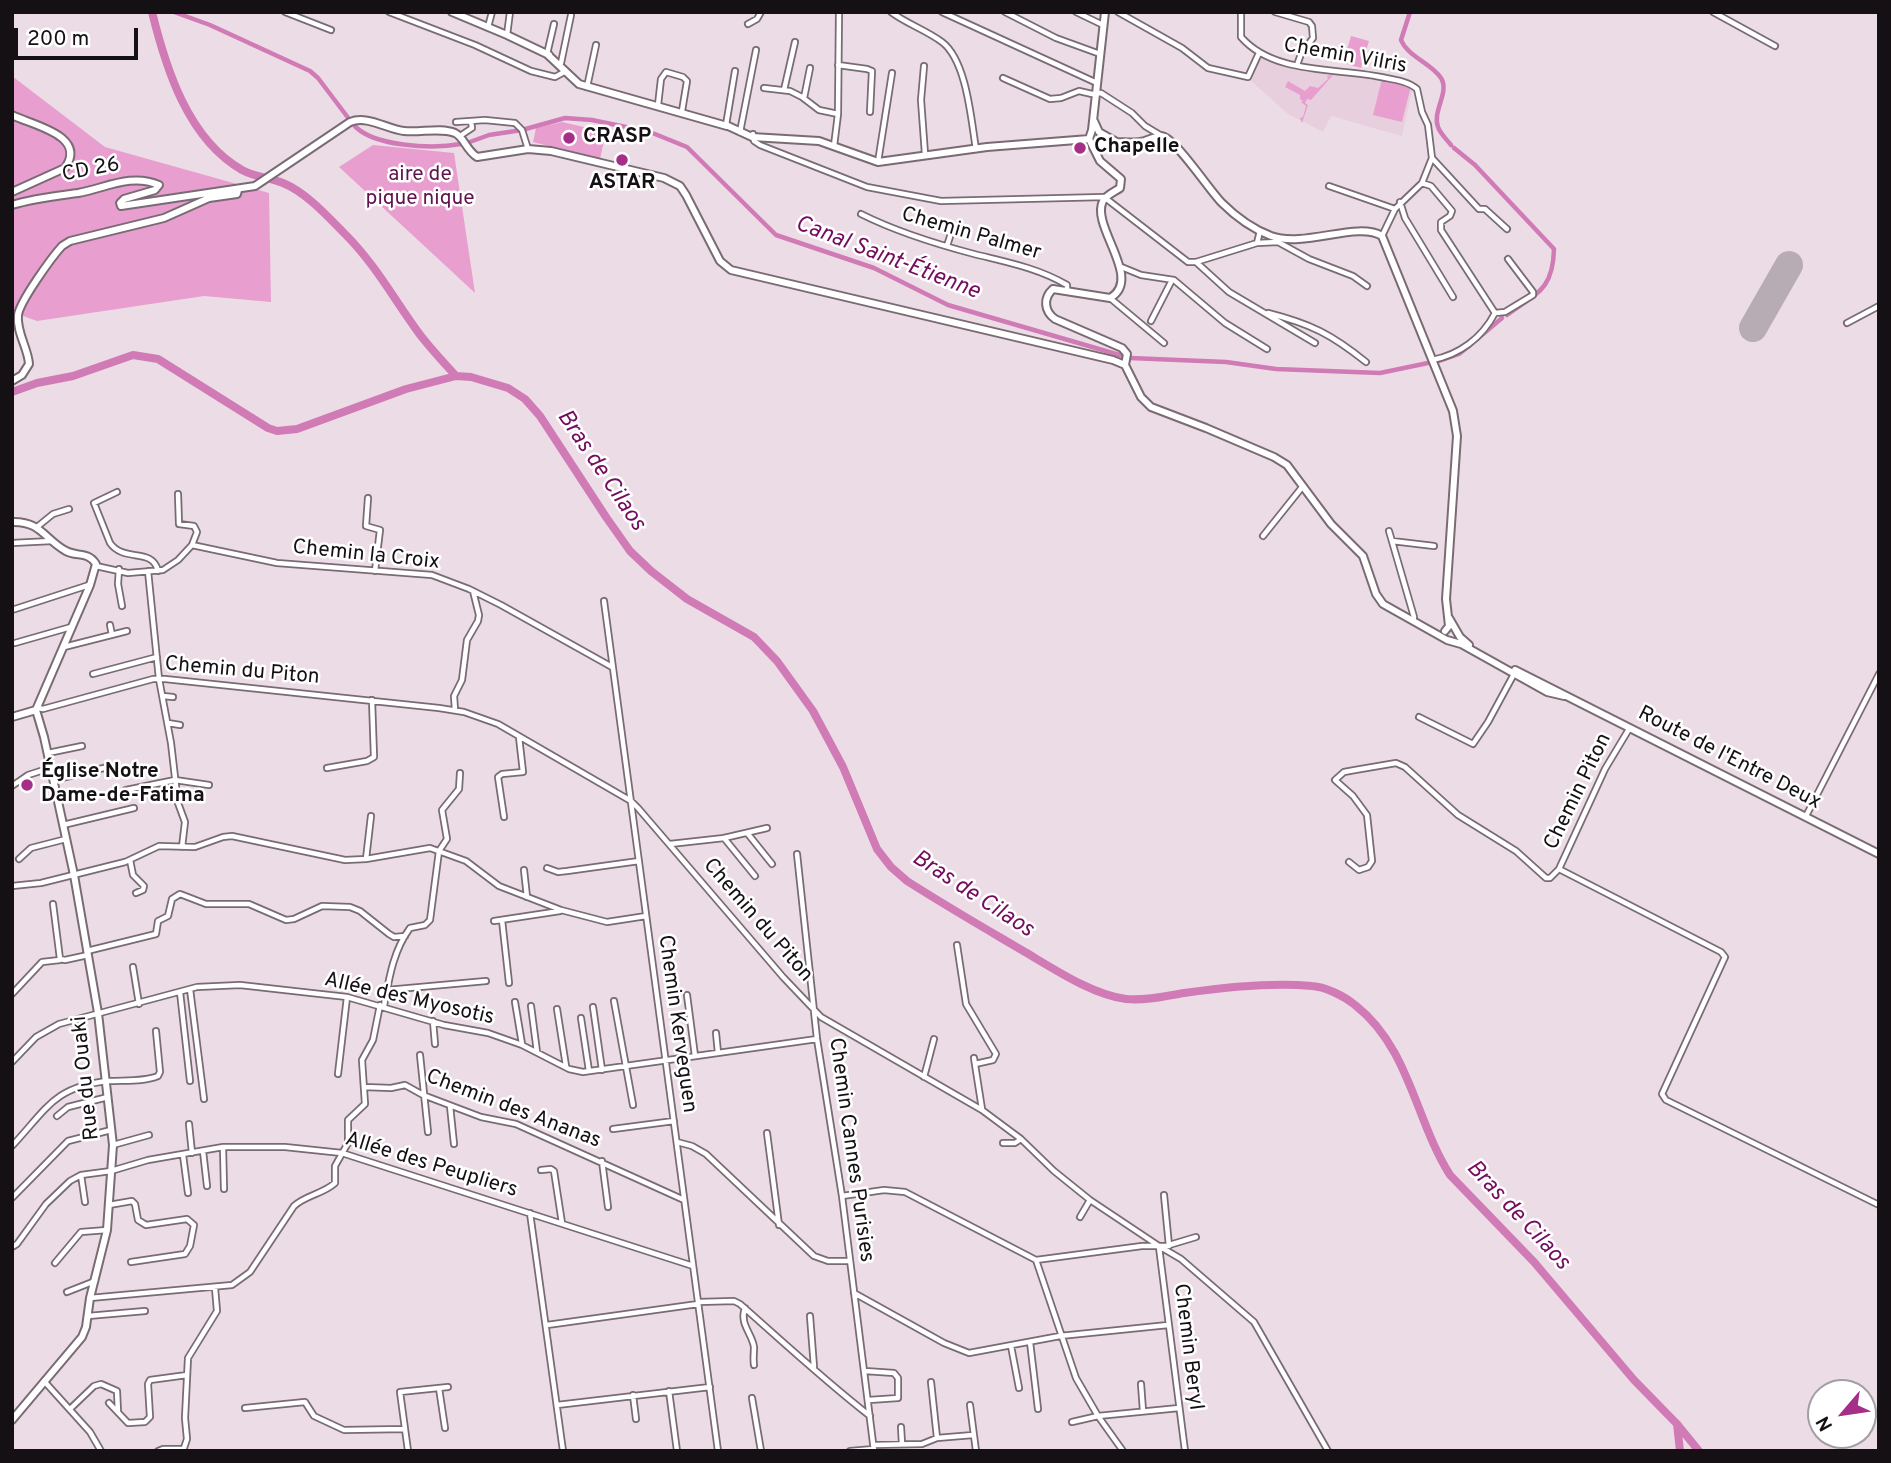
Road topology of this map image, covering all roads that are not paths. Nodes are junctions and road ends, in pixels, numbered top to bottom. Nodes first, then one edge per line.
1 (285, 12) edge
2 (389, 12) edge
3 (452, 12) edge
4 (492, 12) edge
5 (510, 12) edge
6 (761, 12) edge
7 (839, 12) edge
8 (891, 12) edge
9 (942, 12) edge
10 (1005, 12) edge
11 (1076, 12) edge
12 (1105, 12) edge
13 (1118, 12) edge
14 (1241, 12) edge
15 (1275, 12) edge
16 (1713, 12) edge
17 (571, 15) dead end
18 (554, 24) dead end
19 (748, 24) dead end
20 (1103, 25) junction
21 (488, 27) junction
22 (331, 30) dead end
23 (507, 35) junction
24 (795, 42) dead end
25 (596, 45) dead end
26 (1775, 46) dead end
27 (757, 50) dead end
28 (1259, 53) junction
29 (547, 54) junction
30 (1101, 54) junction
31 (561, 63) junction
32 (838, 65) junction
33 (1297, 65) junction
34 (924, 66) dead end
35 (810, 68) dead end
36 (566, 71) junction
37 (735, 71) dead end
38 (892, 73) dead end
39 (1003, 78) dead end
40 (1097, 83) junction
41 (587, 86) junction
42 (764, 88) dead end
43 (784, 90) junction
44 (1096, 94) junction
45 (804, 98) junction
46 (658, 105) junction
47 (682, 111) junction
48 (870, 112) dead end
49 (838, 114) junction
50 (12, 115) edge
51 (471, 121) junction
52 (456, 122) dead end
53 (726, 125) junction
54 (740, 132) junction
55 (753, 135) junction
56 (1161, 136) junction
57 (462, 140) junction
58 (1097, 140) junction
59 (834, 146) junction
60 (528, 149) junction
61 (976, 149) junction
62 (925, 155) junction
63 (1432, 158) junction
64 (878, 160) junction
65 (1422, 183) junction
66 (1329, 186) dead end
67 (238, 190) junction
68 (12, 192) edge
69 (1104, 197) junction
70 (1400, 202) junction
71 (12, 205) edge
72 (1395, 209) junction
73 (861, 214) dead end
74 (1507, 229) dead end
75 (952, 230) dead end
76 (1260, 231) junction
77 (1382, 236) junction
78 (1257, 243) junction
79 (947, 246) junction
80 (1508, 259) dead end
81 (1196, 262) junction
82 (1119, 266) junction
83 (1172, 280) junction
84 (1367, 286) dead end
85 (1067, 289) junction
86 (1453, 298) dead end
87 (1110, 299) junction
88 (1879, 306) edge
89 (1262, 312) junction
90 (1495, 313) junction
91 (1151, 321) dead end
92 (1847, 323) dead end
93 (1164, 343) dead end
94 (1315, 343) dead end
95 (1267, 349) dead end
96 (1432, 360) junction
97 (1366, 362) dead end
98 (1125, 365) junction
99 (12, 381) edge
100 (1304, 486) junction
101 (117, 492) dead end
102 (178, 494) dead end
103 (368, 498) dead end
104 (69, 509) dead end
105 (12, 522) edge
106 (37, 527) junction
107 (1388, 531) dead end
108 (1263, 536) dead end
109 (53, 541) junction
110 (1392, 541) junction
111 (12, 543) edge
112 (192, 545) junction
113 (1434, 545) dead end
114 (96, 566) junction
115 (119, 569) junction
116 (148, 571) junction
117 (158, 571) junction
118 (375, 571) junction
119 (90, 584) junction
120 (472, 591) junction
121 (604, 601) dead end
122 (122, 606) dead end
123 (12, 610) edge
124 (1413, 621) junction
125 (110, 625) dead end
126 (72, 627) junction
127 (127, 631) dead end
128 (1448, 631) junction
129 (112, 635) junction
130 (1457, 638) junction
131 (15, 643) dead end
132 (63, 647) junction
133 (157, 657) junction
134 (613, 668) junction
135 (93, 674) dead end
136 (1514, 674) junction
137 (1879, 674) edge
138 (159, 679) junction
139 (163, 696) junction
140 (1563, 696) junction
141 (173, 697) dead end
142 (372, 700) junction
143 (37, 709) junction
144 (455, 710) junction
145 (1419, 717) dead end
146 (12, 718) edge
147 (168, 723) junction
148 (180, 725) dead end
149 (1629, 729) junction
150 (519, 736) junction
151 (82, 746) dead end
152 (48, 753) junction
153 (108, 767) dead end
154 (50, 768) junction
155 (327, 768) dead end
156 (460, 773) dead end
157 (52, 780) junction
158 (175, 780) junction
159 (209, 785) dead end
160 (12, 786) edge
161 (126, 790) dead end
162 (631, 801) junction
163 (134, 808) dead end
164 (371, 816) dead end
165 (504, 817) dead end
166 (1805, 817) junction
167 (63, 825) junction
168 (766, 828) dead end
169 (748, 834) junction
170 (724, 838) junction
171 (66, 839) junction
172 (670, 844) junction
173 (182, 847) junction
174 (439, 851) junction
175 (797, 854) dead end
176 (1879, 854) edge
177 (19, 859) dead end
178 (366, 859) junction
179 (130, 860) junction
180 (639, 861) junction
181 (1349, 862) dead end
182 (772, 864) dead end
183 (547, 867) dead end
184 (1559, 869) junction
185 (524, 870) dead end
186 (74, 875) junction
187 (755, 877) dead end
188 (12, 886) edge
189 (136, 893) dead end
190 (527, 897) junction
191 (53, 904) dead end
192 (561, 910) junction
193 (646, 916) junction
194 (502, 920) junction
195 (494, 921) dead end
196 (405, 936) junction
197 (957, 945) dead end
198 (87, 953) junction
199 (61, 960) junction
200 (134, 967) dead end
201 (486, 981) dead end
202 (509, 983) dead end
203 (190, 989) junction
204 (387, 990) junction
205 (180, 991) junction
206 (12, 994) edge
207 (687, 995) dead end
208 (347, 997) junction
209 (614, 1001) dead end
210 (515, 1002) dead end
211 (138, 1004) junction
212 (382, 1006) junction
213 (531, 1006) dead end
214 (593, 1007) dead end
215 (557, 1009) dead end
216 (814, 1011) junction
217 (98, 1013) junction
218 (581, 1018) dead end
219 (433, 1021) junction
220 (156, 1031) dead end
221 (716, 1033) dead end
222 (196, 1034) junction
223 (185, 1036) junction
224 (817, 1038) junction
225 (934, 1038) dead end
226 (435, 1044) dead end
227 (522, 1045) junction
228 (537, 1053) junction
229 (718, 1053) junction
230 (420, 1055) dead end
231 (695, 1056) junction
232 (666, 1060) junction
233 (12, 1062) edge
234 (626, 1066) junction
235 (566, 1067) junction
236 (602, 1070) junction
237 (201, 1071) junction
238 (589, 1071) junction
239 (190, 1073) junction
240 (338, 1074) dead end
241 (924, 1077) junction
242 (190, 1081) dead end
243 (106, 1082) junction
244 (364, 1087) junction
245 (423, 1095) junction
246 (108, 1097) junction
247 (204, 1099) dead end
248 (633, 1104) dead end
249 (450, 1106) junction
250 (982, 1110) junction
251 (57, 1116) dead end
252 (674, 1121) junction
253 (189, 1124) dead end
254 (613, 1129) dead end
255 (111, 1130) junction
256 (428, 1132) dead end
257 (767, 1133) dead end
258 (149, 1135) dead end
259 (1021, 1139) junction
260 (677, 1142) junction
261 (1003, 1143) dead end
262 (454, 1144) dead end
263 (113, 1145) junction
264 (12, 1146) edge
265 (223, 1147) junction
266 (203, 1151) junction
267 (192, 1153) junction
268 (342, 1153) junction
269 (184, 1155) junction
270 (602, 1161) junction
271 (541, 1170) dead end
272 (111, 1171) junction
273 (81, 1175) junction
274 (207, 1186) dead end
275 (224, 1189) dead end
276 (188, 1193) dead end
277 (1164, 1195) dead end
278 (842, 1196) junction
279 (12, 1198) edge
280 (1090, 1200) junction
281 (685, 1201) junction
282 (85, 1202) dead end
283 (109, 1205) junction
284 (1879, 1205) edge
285 (608, 1207) dead end
286 (530, 1213) junction
287 (1080, 1217) dead end
288 (562, 1223) junction
289 (779, 1225) junction
290 (107, 1230) junction
291 (1196, 1237) dead end
292 (1158, 1246) junction
293 (1169, 1246) junction
294 (12, 1247) edge
295 (1036, 1260) junction
296 (850, 1261) junction
297 (131, 1262) dead end
298 (55, 1263) dead end
299 (694, 1266) junction
300 (95, 1281) junction
301 (215, 1288) junction
302 (67, 1292) dead end
303 (854, 1293) junction
304 (90, 1298) junction
305 (699, 1303) junction
306 (745, 1308) junction
307 (145, 1311) dead end
308 (88, 1316) junction
309 (810, 1316) dead end
310 (547, 1325) junction
311 (1168, 1325) junction
312 (1060, 1336) junction
313 (1030, 1342) junction
314 (1011, 1346) junction
315 (754, 1365) dead end
316 (814, 1367) junction
317 (865, 1371) junction
318 (187, 1375) junction
319 (44, 1381) junction
320 (931, 1382) dead end
321 (1141, 1384) dead end
322 (448, 1387) dead end
323 (709, 1387) junction
324 (439, 1388) junction
325 (1019, 1388) dead end
326 (668, 1391) junction
327 (633, 1395) junction
328 (752, 1398) dead end
329 (869, 1400) junction
330 (109, 1403) dead end
331 (557, 1405) junction
332 (970, 1405) dead end
333 (246, 1408) dead end
334 (1179, 1408) junction
335 (70, 1409) junction
336 (1038, 1409) dead end
337 (1143, 1411) junction
338 (118, 1414) junction
339 (871, 1416) junction
340 (1098, 1416) junction
341 (636, 1419) dead end
342 (12, 1420) edge
343 (1072, 1422) dead end
344 (444, 1427) dead end
345 (901, 1427) dead end
346 (404, 1429) junction
347 (973, 1435) junction
348 (937, 1438) junction
349 (902, 1444) junction
350 (874, 1448) edge
351 (183, 1450) edge
352 (101, 1451) edge
353 (158, 1451) edge
354 (408, 1451) edge
355 (563, 1451) edge
356 (677, 1451) edge
357 (718, 1451) edge
358 (761, 1451) edge
359 (850, 1451) edge
360 (976, 1451) edge
361 (1123, 1451) edge
362 (1185, 1451) edge
363 (1328, 1451) edge

1 - 22 street
2 - 36 street
3 - 21 main road
4 - 21 street
5 - 23 street
6 - 19 street
7 - 32 street
8 - 61 street
9 - 40 street
10 - 30 street
11 - 20 street
12 - 20 main road
13 - 28 street
14 - 28 street, Chemin Vilris
15 - 33 street
16 - 26 street
17 - 31 street
18 - 29 street
20 - 30 main road
21 - 23 main road
23 - 29 main road
24 - 43 street
25 - 41 street
27 - 54 street
28 - 33 street, Chemin Vilris
29 - 31 main road
29 - 36 main road
30 - 40 main road
31 - 36 main road
32 - 48 street
32 - 49 street
33 - 63 street, Chemin Vilris
34 - 62 street
35 - 45 street
36 - 41 main road
37 - 53 street
38 - 64 street
39 - 44 street
40 - 44 main road
41 - 46 main road
42 - 43 street
43 - 45 street
44 - 56 street
44 - 58 main road
45 - 49 street
46 - 47 main road
46 - 47 street
47 - 53 main road
49 - 59 street
50 - 68 main road, CD 26
51 - 52 street
51 - 57 street
51 - 60 street
53 - 54 main road
54 - 55 main road
55 - 59 main road
55 - 69 street
56 - 58 main road
56 - 76 main road
57 - 60 main road
57 - 67 main road, CD 26
58 - 61 main road
58 - 69 main road
59 - 64 main road
60 - 98 main road
61 - 62 main road
62 - 64 main road
63 - 65 street
63 - 74 street
65 - 70 street
65 - 90 street
66 - 72 street
67 - 71 main road, CD 26
67 - 99 main road
69 - 81 street
69 - 82 main road
70 - 72 street
70 - 86 street
72 - 77 street
73 - 79 street, Chemin Palmer
75 - 79 street
76 - 77 main road
76 - 78 street
77 - 96 main road
78 - 81 street
78 - 84 street
79 - 85 street, Chemin Palmer
80 - 90 street
81 - 89 street
82 - 83 street
82 - 87 main road
83 - 91 street
83 - 95 street
85 - 87 main road
85 - 98 main road
87 - 93 street
88 - 92 street
89 - 94 street
89 - 97 street
90 - 96 street
96 - 128 main road
98 - 100 main road
100 - 108 street
100 - 124 main road
101 - 117 street
102 - 112 street
103 - 118 street
104 - 106 street
105 - 106 main road
106 - 109 main road
107 - 110 street
109 - 111 street
109 - 114 main road
110 - 113 street
110 - 124 street
112 - 117 street
112 - 118 street, Chemin la Croix
114 - 115 street
114 - 119 main road
115 - 116 street
115 - 122 street
116 - 117 street
116 - 133 street
118 - 120 street, Chemin la Croix
119 - 123 street
119 - 126 main road
120 - 134 street, Chemin la Croix
120 - 144 street
121 - 134 street, Chemin Kerveguen
124 - 128 main road
125 - 129 street
126 - 131 street
126 - 132 main road
127 - 129 street
128 - 130 main road
128 - 130 main road
129 - 132 street
130 - 136 main road, Route de l'Entre Deux
130 - 140 main road, Route de l'Entre Deux
132 - 143 main road
133 - 135 street
133 - 138 street
134 - 162 street, Chemin Kerveguen
136 - 140 main road, Route de l'Entre Deux
136 - 145 street
137 - 166 street
138 - 139 street
138 - 142 street, Chemin du Piton
138 - 143 street, Chemin du Piton
139 - 141 street
139 - 147 street
140 - 149 main road, Route de l'Entre Deux
142 - 144 street, Chemin du Piton
142 - 155 street
143 - 146 main road
143 - 152 main road, Rue du Ouaki
144 - 150 street, Chemin du Piton
147 - 148 street
147 - 158 street
149 - 166 main road, Route de l'Entre Deux
149 - 184 street, Chemin Piton
150 - 162 street, Chemin du Piton
150 - 165 street
151 - 152 street
152 - 154 main road, Rue du Ouaki
153 - 157 street
154 - 157 main road, Rue du Ouaki
154 - 160 street
156 - 174 street
157 - 167 main road, Rue du Ouaki
158 - 159 street
158 - 161 street
158 - 173 street
162 - 172 street, Chemin du Piton
162 - 180 street, Chemin Kerveguen
163 - 167 street
164 - 178 street
166 - 176 main road, Route de l'Entre Deux
167 - 171 main road, Rue du Ouaki
168 - 169 street
169 - 170 street
169 - 182 street
170 - 172 street
170 - 187 street
171 - 177 street
171 - 186 main road, Rue du Ouaki
172 - 216 street, Chemin du Piton
173 - 178 street
173 - 179 street
174 - 178 street
174 - 190 street
174 - 196 street
175 - 216 street, Chemin Cannes Purisies
179 - 186 street
179 - 189 street
180 - 183 street
180 - 193 street, Chemin Kerveguen
181 - 184 street
184 - 284 street
185 - 190 street
186 - 188 street
186 - 198 main road, Rue du Ouaki
190 - 192 street
191 - 199 street
192 - 193 street
192 - 194 street
193 - 232 street, Chemin Kerveguen
194 - 195 street
194 - 202 street
196 - 198 street
196 - 204 street
197 - 250 street
198 - 199 street
198 - 217 main road, Rue du Ouaki
199 - 206 street
200 - 211 street
201 - 204 street
203 - 205 street, Allée des Myosotis
203 - 208 street, Allée des Myosotis
203 - 222 street
204 - 212 street
205 - 211 street, Allée des Myosotis
205 - 223 street
207 - 231 street
208 - 212 street, Allée des Myosotis
208 - 240 street
209 - 234 street
210 - 227 street
211 - 217 street, Allée des Myosotis
212 - 219 street, Allée des Myosotis
212 - 244 street
213 - 228 street
214 - 236 street
215 - 235 street
216 - 224 street, Chemin Cannes Purisies
216 - 241 street, Chemin du Piton
217 - 233 street, Allée des Myosotis
217 - 243 main road, Rue du Ouaki
218 - 238 street
219 - 226 street
219 - 227 street, Allée des Myosotis
220 - 243 street
221 - 229 street
222 - 223 street
222 - 237 street
223 - 239 street
224 - 229 street, Allée des Myosotis
224 - 278 street, Chemin Cannes Purisies
225 - 241 street
227 - 228 street, Allée des Myosotis
228 - 235 street, Allée des Myosotis
229 - 231 street, Allée des Myosotis
230 - 245 street
231 - 232 street, Allée des Myosotis
232 - 234 street, Allée des Myosotis
232 - 252 street, Chemin Kerveguen
234 - 236 street, Allée des Myosotis
234 - 248 street
235 - 238 street, Allée des Myosotis
236 - 238 street, Allée des Myosotis
237 - 239 street
237 - 247 street
239 - 242 street
241 - 250 street, Chemin du Piton
243 - 246 main road, Rue du Ouaki
243 - 264 street
244 - 245 street, Chemin des Ananas
244 - 268 street
245 - 249 street, Chemin des Ananas
245 - 256 street
246 - 251 street
246 - 255 main road, Rue du Ouaki
249 - 262 street
249 - 270 street, Chemin des Ananas
250 - 259 street, Chemin du Piton
252 - 254 street
252 - 260 street, Chemin Kerveguen
253 - 267 street
255 - 263 main road, Rue du Ouaki
255 - 279 street
257 - 289 street
258 - 263 street
259 - 261 street
259 - 280 street, Chemin du Piton
260 - 281 street, Chemin Kerveguen
260 - 289 street
263 - 272 main road, Rue du Ouaki
265 - 266 street, Allée des Peupliers
265 - 268 street, Allée des Peupliers
265 - 275 street
266 - 267 street, Allée des Peupliers
266 - 274 street
267 - 269 street, Allée des Peupliers
268 - 286 street, Allée des Peupliers
268 - 301 street
269 - 272 street, Allée des Peupliers
269 - 276 street
270 - 281 street, Chemin des Ananas
270 - 285 street
271 - 288 street
272 - 273 street, Allée des Peupliers
272 - 283 main road, Rue du Ouaki
273 - 282 street
273 - 294 street
277 - 293 street
278 - 295 street
278 - 296 street, Chemin Cannes Purisies
280 - 287 street
280 - 292 street, Chemin du Piton
281 - 299 street, Chemin Kerveguen
283 - 290 main road, Rue du Ouaki
283 - 297 street
286 - 288 street, Allée des Peupliers
286 - 310 street
288 - 299 street, Allée des Peupliers
289 - 296 street
290 - 298 street
290 - 300 main road, Rue du Ouaki
291 - 293 street
292 - 293 street
292 - 295 street
292 - 311 street, Chemin Beryl
292 - 363 street, Chemin du Piton
295 - 312 street
296 - 303 street, Chemin Cannes Purisies
299 - 305 street, Chemin Kerveguen
300 - 302 street
300 - 304 main road, Rue du Ouaki
301 - 304 street
301 - 318 street
303 - 314 street
303 - 317 street, Chemin Cannes Purisies
304 - 308 main road, Rue du Ouaki
305 - 306 street
305 - 310 street
305 - 323 street, Chemin Kerveguen
306 - 315 street
306 - 316 street
307 - 308 street
308 - 319 main road, Rue du Ouaki
309 - 316 street
310 - 331 street
311 - 312 street
311 - 334 street, Chemin Beryl
312 - 313 street
312 - 340 street
313 - 314 street
313 - 336 street
314 - 325 street
316 - 339 street
317 - 329 street, Chemin Cannes Purisies
317 - 329 street
318 - 338 street
318 - 351 street
319 - 335 street
319 - 342 main road, Rue du Ouaki
320 - 348 street
321 - 337 street
322 - 324 street
323 - 326 street
323 - 357 street, Chemin Kerveguen
324 - 344 street
324 - 346 street
326 - 327 street
326 - 356 street
327 - 331 street
327 - 341 street
328 - 358 street
329 - 339 street, Chemin Cannes Purisies
330 - 338 street
331 - 355 street
332 - 347 street
333 - 346 street
334 - 337 street
334 - 362 street, Chemin Beryl
335 - 338 street
335 - 352 street
337 - 340 street
339 - 350 street, Chemin Cannes Purisies
340 - 343 street
340 - 361 street
345 - 349 street
346 - 354 street
347 - 348 street
347 - 360 street
348 - 349 street
349 - 350 street
350 - 359 street
351 - 353 street

